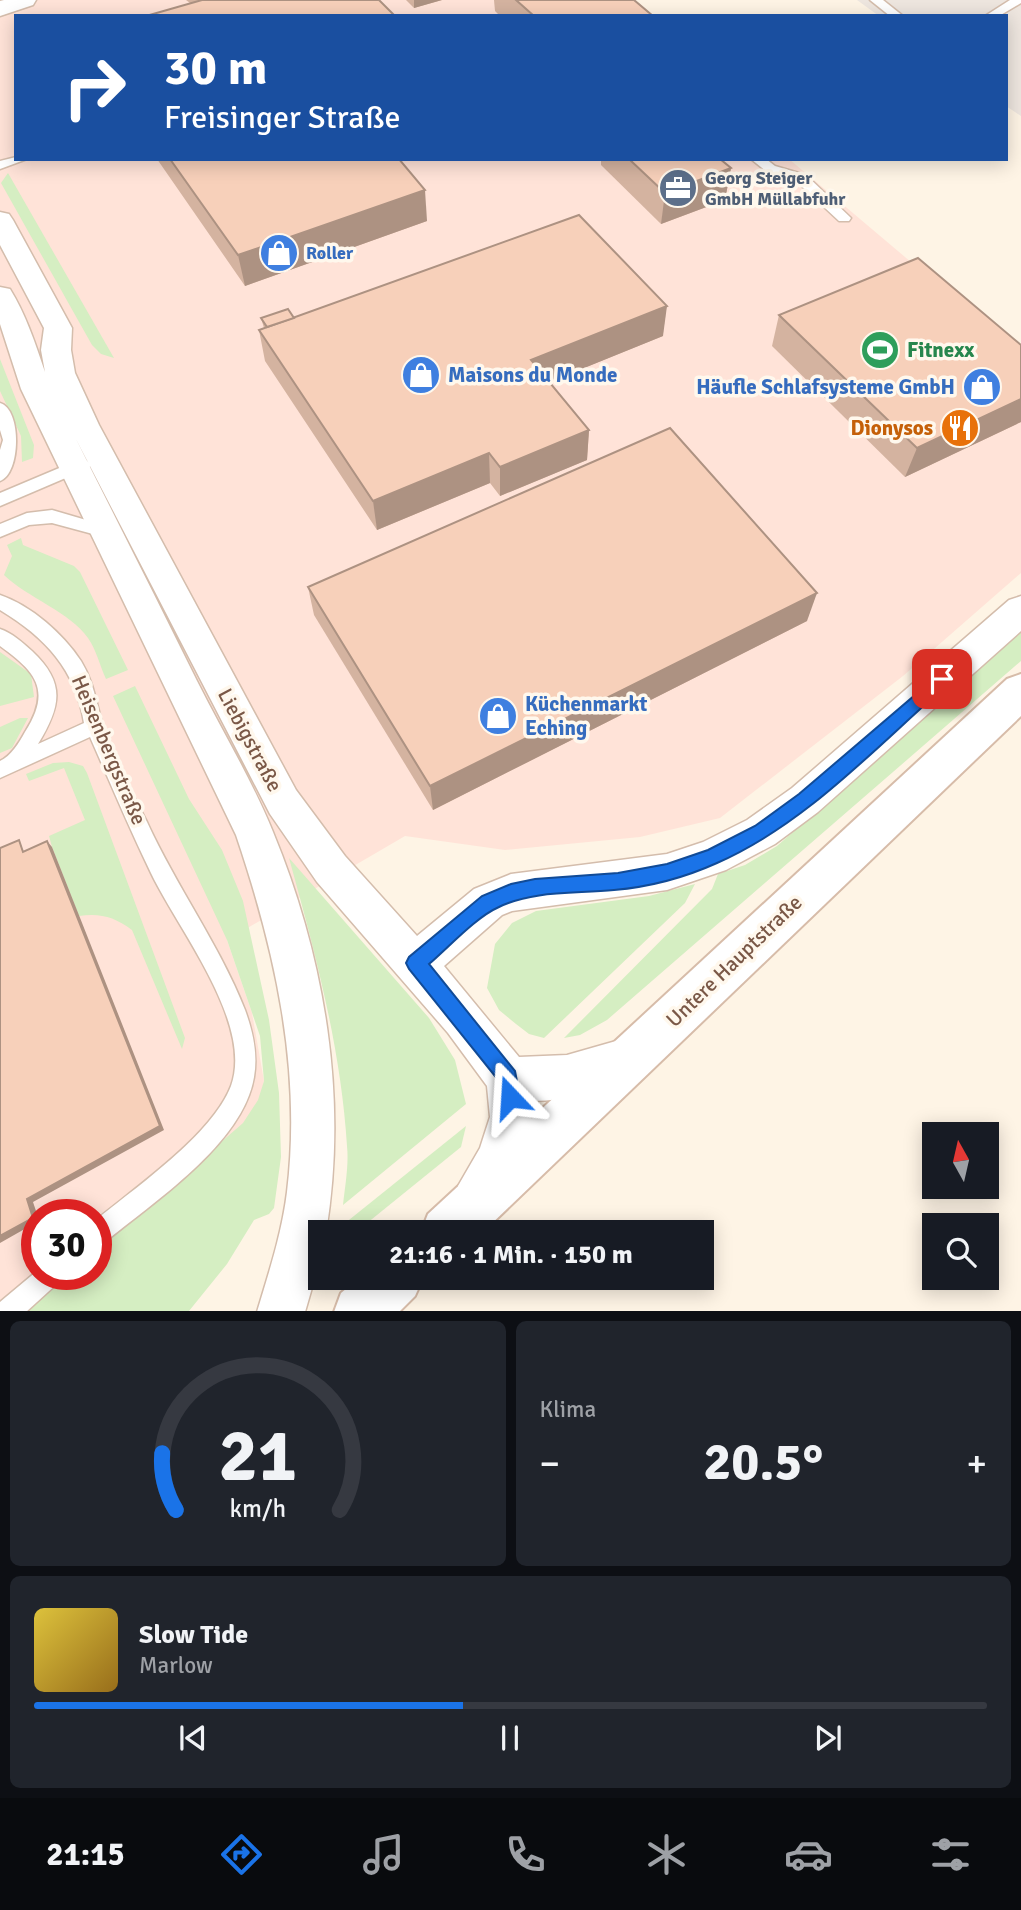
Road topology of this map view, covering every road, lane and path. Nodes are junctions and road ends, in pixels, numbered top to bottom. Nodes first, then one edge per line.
1 (25, 0) edge
2 (876, 0) edge
3 (1018, 0) edge
4 (0, 9) edge
5 (895, 14) edge
6 (994, 14) edge
7 (760, 161) edge
8 (844, 218) dead end
9 (0, 219) edge
10 (0, 296) edge
11 (0, 408) edge
12 (87, 463) junction
13 (0, 475) edge
14 (0, 500) edge
15 (0, 531) edge
16 (104, 531) junction
17 (0, 602) edge
18 (1021, 610) edge
19 (0, 636) edge
20 (1021, 691) edge
21 (94, 727) junction
22 (7, 766) edge
23 (416, 963) junction
24 (636, 1055) junction
25 (508, 1078) junction
26 (456, 1220) edge
27 (458, 1220) edge
28 (112, 1221) edge
29 (32, 1290) edge
30 (384, 1290) edge
31 (7, 1311) edge
32 (281, 1311) edge
33 (360, 1311) edge

1 - 4 street
2 - 5 lane
3 - 6 lane
7 - 8 lane
9 - 12 street, Liebigstraße
10 - 12 street, Liebigstraße
11 - 13 lane
12 - 14 lane
12 - 16 street, Liebigstraße
12 - 23 street, Liebigstraße
15 - 16 lane
16 - 32 street, Liebigstraße
17 - 21 lane, Heisenbergstraße
18 - 23 street
19 - 22 lane
20 - 24 main road, Untere Hauptstraße
21 - 22 lane
21 - 28 lane, Heisenbergstraße
23 - 25 street, Liebigstraße
24 - 25 street
24 - 27 main road, Untere Hauptstraße
25 - 26 street
29 - 31 lane
30 - 33 main road

